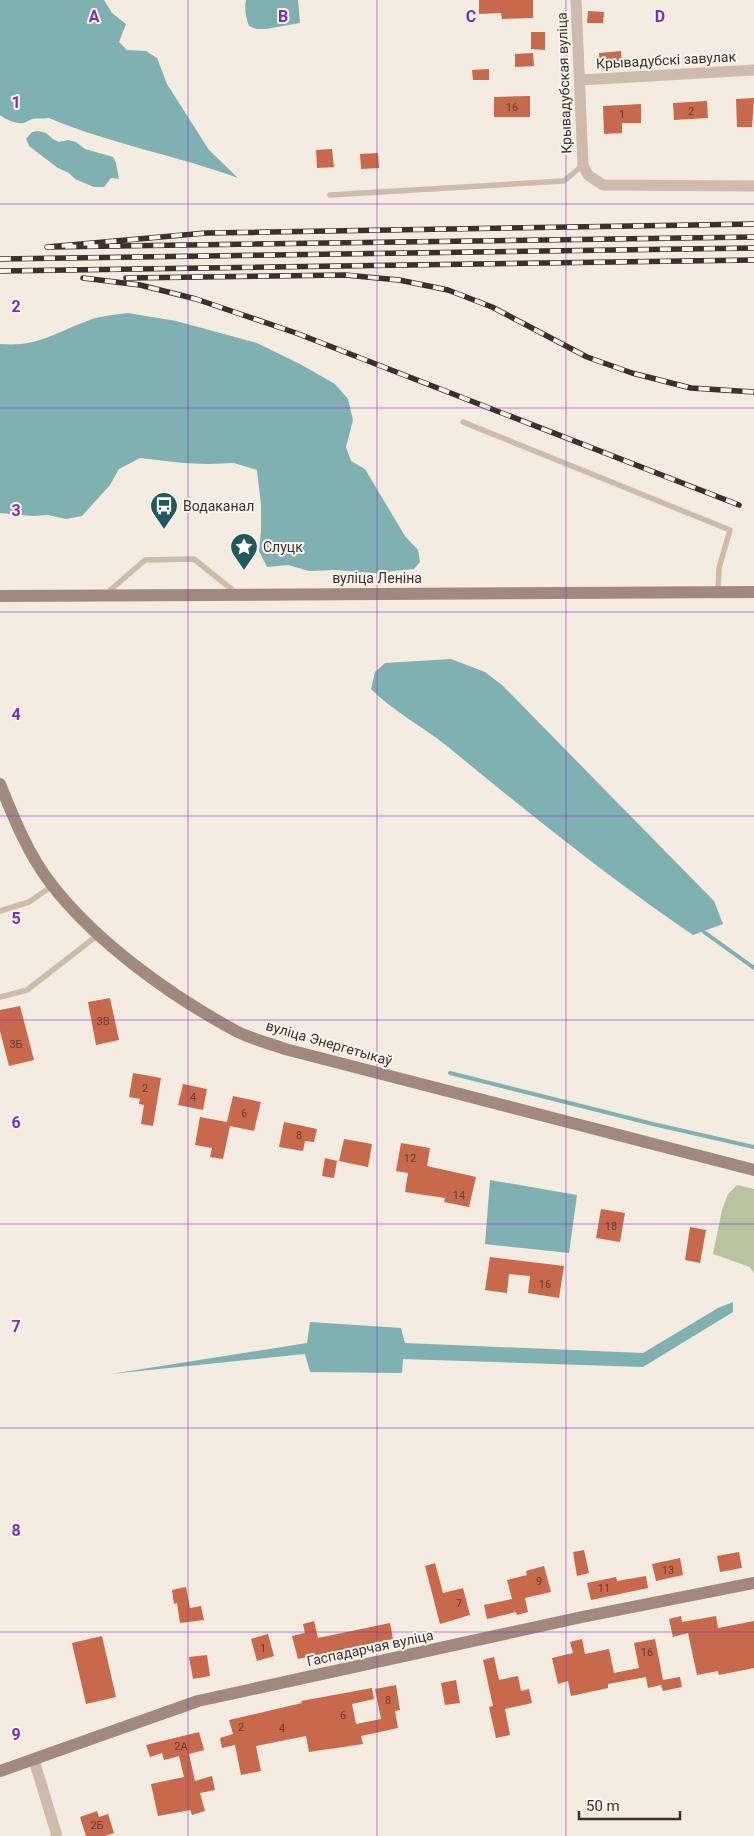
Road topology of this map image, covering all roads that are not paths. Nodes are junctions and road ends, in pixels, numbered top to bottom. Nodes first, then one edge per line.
1 (576, 0) edge
2 (754, 70) edge
3 (580, 80) junction
4 (583, 165) junction
5 (754, 186) edge
6 (330, 195) dead end
7 (463, 422) dead end
8 (718, 592) junction
9 (754, 592) edge
10 (106, 594) junction
11 (237, 594) junction
12 (0, 596) edge
13 (0, 784) edge
14 (52, 886) junction
15 (0, 911) edge
16 (98, 934) junction
17 (0, 997) edge
18 (754, 1170) edge
19 (754, 1583) edge
20 (34, 1760) junction
21 (0, 1771) edge
22 (57, 1836) edge

1 - 3 street, Крывадубская вуліца
2 - 3 street, Крывадубскі завулак
3 - 4 street, Крывадубская вуліца
4 - 5 street, Крывадубская вуліца
4 - 6 lane
7 - 8 lane
8 - 9 street, вуліца Леніна
8 - 11 street, вуліца Леніна
10 - 11 street, вуліца Леніна
10 - 11 lane
10 - 12 street, вуліца Леніна
13 - 14 street, вуліца Энергетыкаў
14 - 15 lane
14 - 16 street, вуліца Энергетыкаў
16 - 17 lane
16 - 18 street, вуліца Энергетыкаў
19 - 20 street, Гаспадарчая вуліца
20 - 21 street, Гаспадарчая вуліца
20 - 22 street

